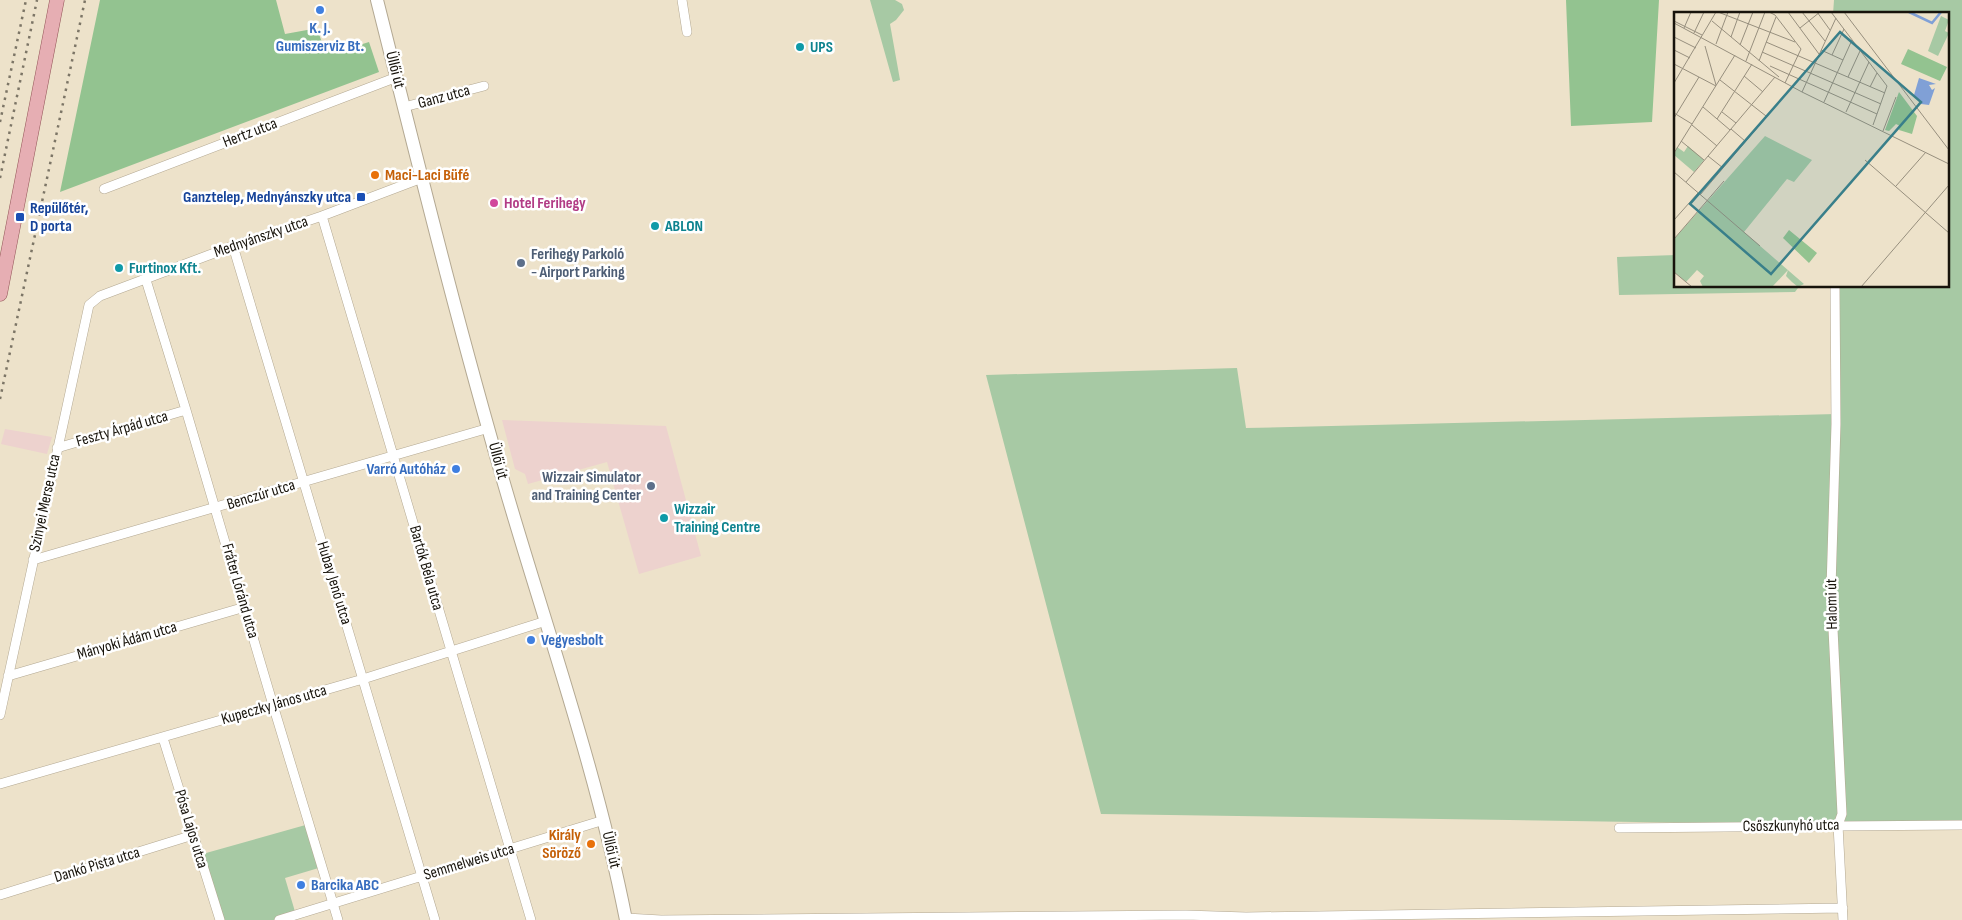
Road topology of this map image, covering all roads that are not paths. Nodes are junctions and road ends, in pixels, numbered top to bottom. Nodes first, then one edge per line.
1 (48, 0) edge
2 (57, 0) edge
3 (377, 0) edge
4 (682, 0) edge
5 (687, 32) dead end
6 (396, 77) junction
7 (484, 86) dead end
8 (404, 107) junction
9 (422, 178) junction
10 (104, 189) dead end
11 (322, 216) junction
12 (233, 246) junction
13 (0, 247) edge
14 (146, 280) junction
15 (1835, 288) edge
16 (0, 294) edge
17 (100, 296) joint
18 (186, 410) junction
19 (489, 428) junction
20 (57, 448) junction
21 (394, 455) junction
22 (304, 482) junction
23 (215, 508) junction
24 (32, 560) junction
25 (245, 607) junction
26 (546, 621) junction
27 (450, 652) junction
28 (8, 676) junction
29 (363, 679) junction
30 (273, 705) junction
31 (0, 715) edge
32 (163, 738) junction
33 (0, 784) edge
34 (604, 820) junction
35 (1962, 825) edge
36 (1838, 826) junction
37 (1620, 828) dead end
38 (193, 835) junction
39 (510, 849) junction
40 (422, 876) junction
41 (0, 895) edge
42 (334, 903) junction
43 (1843, 908) junction
44 (1540, 916) edge
45 (1246, 918) edge
46 (626, 919) edge
47 (959, 919) edge
48 (220, 920) edge
49 (279, 920) edge
50 (338, 920) edge
51 (435, 920) edge
52 (531, 920) edge
53 (1843, 920) edge

1 - 13 main road
2 - 16 main road
3 - 6 main road, Üllői út
4 - 5 street
6 - 8 main road, Üllői út
6 - 10 street, Hertz utca
7 - 8 street, Ganz utca
8 - 9 main road, Üllői út
9 - 11 street, Mednyánszky utca
9 - 19 main road, Üllői út
11 - 12 street, Mednyánszky utca
11 - 21 street, Bartók Béla utca
12 - 14 street, Mednyánszky utca
12 - 22 street, Hubay Jenő utca
14 - 17 street, Mednyánszky utca
14 - 18 street, Fráter Lóránd utca
15 - 36 street, Halomi út
17 - 20 street, Szinyei Merse utca
18 - 20 street, Feszty Árpád utca
18 - 23 street, Fráter Lóránd utca
19 - 21 street, Benczúr utca
19 - 26 main road, Üllői út
20 - 24 street, Szinyei Merse utca
21 - 22 street, Benczúr utca
21 - 27 street, Bartók Béla utca
22 - 23 street, Benczúr utca
22 - 29 street, Hubay Jenő utca
23 - 24 street, Benczúr utca
23 - 25 street, Fráter Lóránd utca
24 - 28 street, Szinyei Merse utca
25 - 28 street, Mányoki Ádám utca
25 - 30 street, Fráter Lóránd utca
26 - 27 street, Kupeczky János utca
26 - 34 main road, Üllői út
27 - 29 street, Kupeczky János utca
27 - 39 street, Bartók Béla utca
28 - 31 street, Szinyei Merse utca
29 - 30 street, Kupeczky János utca
29 - 40 street, Hubay Jenő utca
30 - 32 street, Kupeczky János utca
30 - 42 street, Fráter Lóránd utca
32 - 33 street, Kupeczky János utca
32 - 38 street, Pósa Lajos utca
34 - 39 street, Semmelweis utca
34 - 46 main road, Üllői út
35 - 36 street, Csőszkunyhó utca
36 - 37 street, Csőszkunyhó utca
36 - 43 street, Halomi út
38 - 41 street, Dankó Pista utca
38 - 48 street, Pósa Lajos utca
39 - 40 street, Semmelweis utca
39 - 52 street, Bartók Béla utca
40 - 42 street, Semmelweis utca
40 - 51 street, Hubay Jenő utca
42 - 49 street, Semmelweis utca
42 - 50 street, Fráter Lóránd utca
43 - 44 street
43 - 53 street, Halomi út
44 - 45 street
45 - 47 street
46 - 47 street

